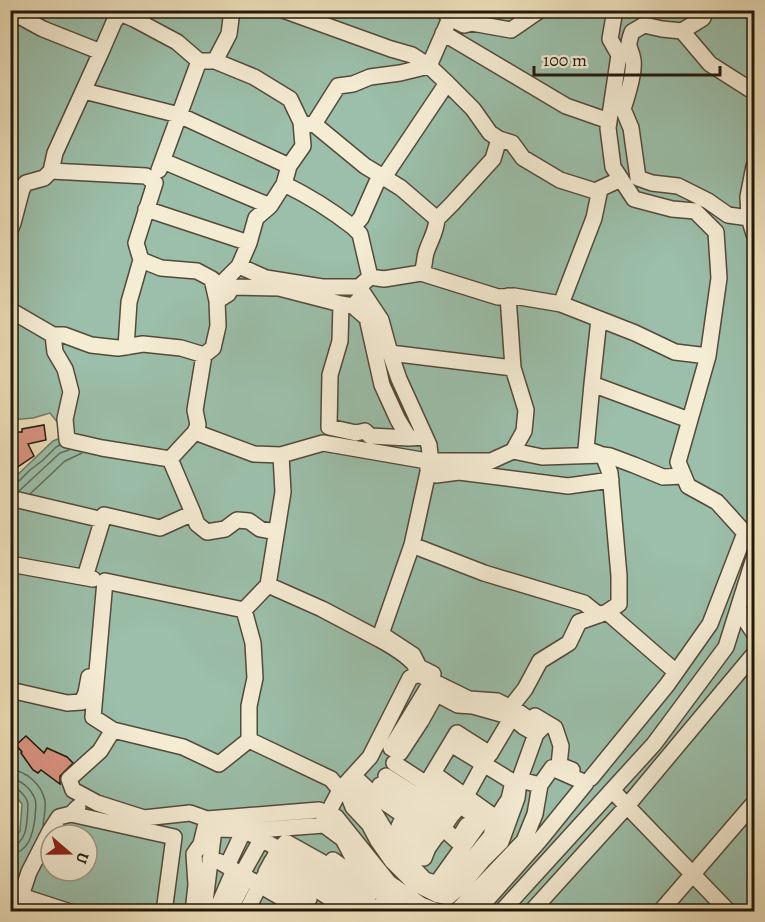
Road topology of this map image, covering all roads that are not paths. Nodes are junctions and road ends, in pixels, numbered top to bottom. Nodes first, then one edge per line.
1 (232, 10) edge
2 (282, 10) edge
3 (540, 10) edge
4 (615, 10) edge
5 (10, 11) edge
6 (121, 12) edge
7 (697, 14) edge
8 (474, 17) edge
9 (445, 21) edge
10 (682, 31) junction
11 (101, 52) junction
12 (207, 61) junction
13 (429, 66) junction
14 (447, 82) junction
15 (84, 91) junction
16 (754, 92) edge
17 (179, 115) junction
18 (609, 121) junction
19 (308, 125) junction
20 (499, 139) junction
21 (163, 161) junction
22 (289, 166) junction
23 (754, 166) edge
24 (51, 171) junction
25 (382, 176) junction
26 (621, 179) junction
27 (154, 183) junction
28 (284, 184) junction
29 (16, 187) edge
30 (600, 189) junction
31 (270, 206) junction
32 (146, 209) junction
33 (752, 218) edge
34 (437, 219) junction
35 (353, 227) junction
36 (10, 230) edge
37 (754, 234) edge
38 (249, 243) junction
39 (141, 260) junction
40 (239, 266) junction
41 (421, 273) junction
42 (357, 294) junction
43 (216, 295) junction
44 (508, 296) junction
45 (561, 304) junction
46 (10, 310) edge
47 (599, 318) junction
48 (53, 335) junction
49 (126, 347) junction
50 (390, 353) junction
51 (204, 355) junction
52 (708, 356) junction
53 (513, 368) junction
54 (592, 384) junction
55 (689, 420) junction
56 (195, 432) junction
57 (417, 438) junction
58 (513, 451) junction
59 (281, 455) junction
60 (603, 455) junction
61 (170, 459) junction
62 (428, 466) junction
63 (683, 476) junction
64 (611, 480) junction
65 (10, 498) edge
66 (194, 513) junction
67 (103, 520) junction
68 (276, 532) junction
69 (412, 545) junction
70 (754, 558) edge
71 (10, 564) edge
72 (85, 577) junction
73 (268, 585) junction
74 (104, 588) junction
75 (738, 609) junction
76 (244, 610) junction
77 (603, 613) junction
78 (754, 633) edge
79 (380, 637) junction
80 (754, 654) edge
81 (676, 672) junction
82 (418, 674) junction
83 (10, 690) edge
84 (432, 694) junction
85 (513, 710) junction
86 (114, 730) junction
87 (539, 731) junction
88 (249, 740) junction
89 (487, 759) junction
90 (552, 768) junction
91 (387, 775) junction
92 (516, 781) junction
93 (588, 781) junction
94 (540, 785) junction
95 (350, 789) junction
96 (612, 790) junction
97 (87, 798) junction
98 (754, 803) edge
99 (627, 806) junction
100 (410, 809) junction
101 (71, 814) junction
102 (473, 814) junction
103 (325, 817) junction
104 (497, 818) junction
105 (207, 819) junction
106 (244, 830) junction
107 (440, 833) junction
108 (261, 840) junction
109 (346, 845) junction
110 (210, 859) junction
111 (269, 867) junction
112 (237, 872) junction
113 (692, 874) junction
114 (437, 883) junction
115 (316, 888) edge
116 (21, 896) junction
117 (241, 897) edge
118 (384, 905) edge
119 (10, 908) edge
120 (233, 910) edge
121 (501, 911) edge
122 (24, 912) edge
123 (40, 912) edge
124 (70, 912) edge
125 (164, 912) edge
126 (193, 912) edge
127 (207, 912) edge
128 (439, 912) edge
129 (456, 912) edge
130 (476, 912) edge
131 (531, 912) edge
132 (660, 912) edge
133 (729, 912) edge

1 - 12 lane
2 - 13 lane
3 - 8 lane
4 - 18 lane
5 - 11 lane
6 - 11 lane
6 - 12 lane
7 - 10 lane
8 - 9 lane
9 - 13 lane
9 - 18 lane
10 - 16 lane
10 - 33 lane
11 - 15 lane
12 - 17 lane
12 - 19 lane
13 - 14 lane
13 - 19 lane
14 - 20 lane
14 - 25 lane
15 - 17 lane
15 - 24 lane
17 - 21 lane
17 - 22 lane
18 - 26 lane
19 - 22 lane
19 - 25 lane
20 - 30 lane
20 - 34 lane
21 - 27 lane
21 - 31 lane
22 - 28 lane
23 - 33 lane
24 - 27 lane
24 - 29 lane
25 - 34 lane
25 - 35 lane
26 - 30 lane
26 - 52 lane
27 - 32 lane
28 - 31 lane
28 - 35 lane
29 - 36 lane
30 - 45 lane
31 - 38 lane
32 - 38 lane
32 - 39 lane
33 - 37 lane
34 - 41 lane
35 - 42 lane
38 - 40 lane
39 - 43 lane
39 - 49 lane
40 - 42 lane
40 - 43 lane
41 - 42 lane
41 - 44 lane
42 - 43 lane
42 - 50 lane
42 - 57 lane
42 - 57 lane
43 - 51 lane
44 - 45 lane
44 - 53 lane
45 - 47 lane
46 - 48 lane
47 - 52 lane
47 - 54 lane
48 - 49 lane
48 - 61 lane
49 - 51 lane
50 - 53 lane
50 - 57 lane
51 - 56 lane
52 - 55 lane
53 - 58 lane
54 - 55 lane
54 - 60 lane
55 - 63 lane
56 - 59 lane
56 - 61 lane
57 - 62 lane
58 - 60 lane
58 - 62 lane
59 - 62 lane
59 - 68 lane
60 - 63 lane
60 - 64 lane
61 - 66 lane
62 - 64 lane
62 - 69 lane
63 - 81 lane
64 - 77 lane
65 - 67 lane
66 - 67 lane
66 - 68 lane
67 - 72 lane
68 - 73 lane
69 - 77 lane
69 - 79 lane
70 - 75 lane
71 - 72 lane
72 - 74 lane
73 - 76 lane
73 - 79 lane
74 - 76 lane
74 - 83 lane
74 - 86 lane
75 - 78 lane
75 - 96 lane
76 - 88 lane
77 - 81 lane
77 - 85 lane
79 - 82 lane
79 - 85 lane
80 - 99 lane
81 - 93 lane
82 - 87 lane
82 - 95 lane
84 - 85 lane
84 - 91 lane
84 - 95 lane
85 - 87 lane
85 - 89 lane
85 - 93 lane
86 - 88 lane
86 - 97 lane
87 - 90 lane
87 - 92 lane
88 - 95 lane
89 - 92 lane
89 - 100 lane
89 - 107 lane
90 - 93 lane
90 - 94 lane
91 - 95 lane
91 - 100 lane
91 - 100 lane
92 - 94 lane
92 - 95 lane
92 - 104 lane
93 - 130 lane
94 - 129 lane
95 - 100 lane
95 - 103 lane
96 - 99 lane
96 - 121 lane
97 - 101 lane
97 - 105 lane
98 - 113 lane
99 - 113 lane
99 - 131 lane
100 - 107 lane
100 - 107 lane
100 - 107 lane
101 - 116 lane
101 - 125 lane
102 - 107 lane
102 - 107 lane
102 - 114 lane
103 - 105 lane
103 - 106 lane
103 - 109 lane
103 - 128 lane
104 - 107 lane
104 - 114 lane
105 - 126 lane
106 - 108 lane
106 - 110 lane
106 - 112 lane
107 - 114 lane
108 - 111 lane
108 - 112 lane
109 - 115 lane
109 - 118 lane
110 - 112 lane
110 - 127 lane
111 - 112 lane
111 - 115 lane
111 - 115 lane
111 - 115 lane
111 - 117 lane
112 - 117 lane
113 - 132 lane
113 - 133 lane
115 - 118 lane
115 - 118 lane
116 - 119 lane
116 - 124 lane
117 - 120 lane
122 - 123 lane

